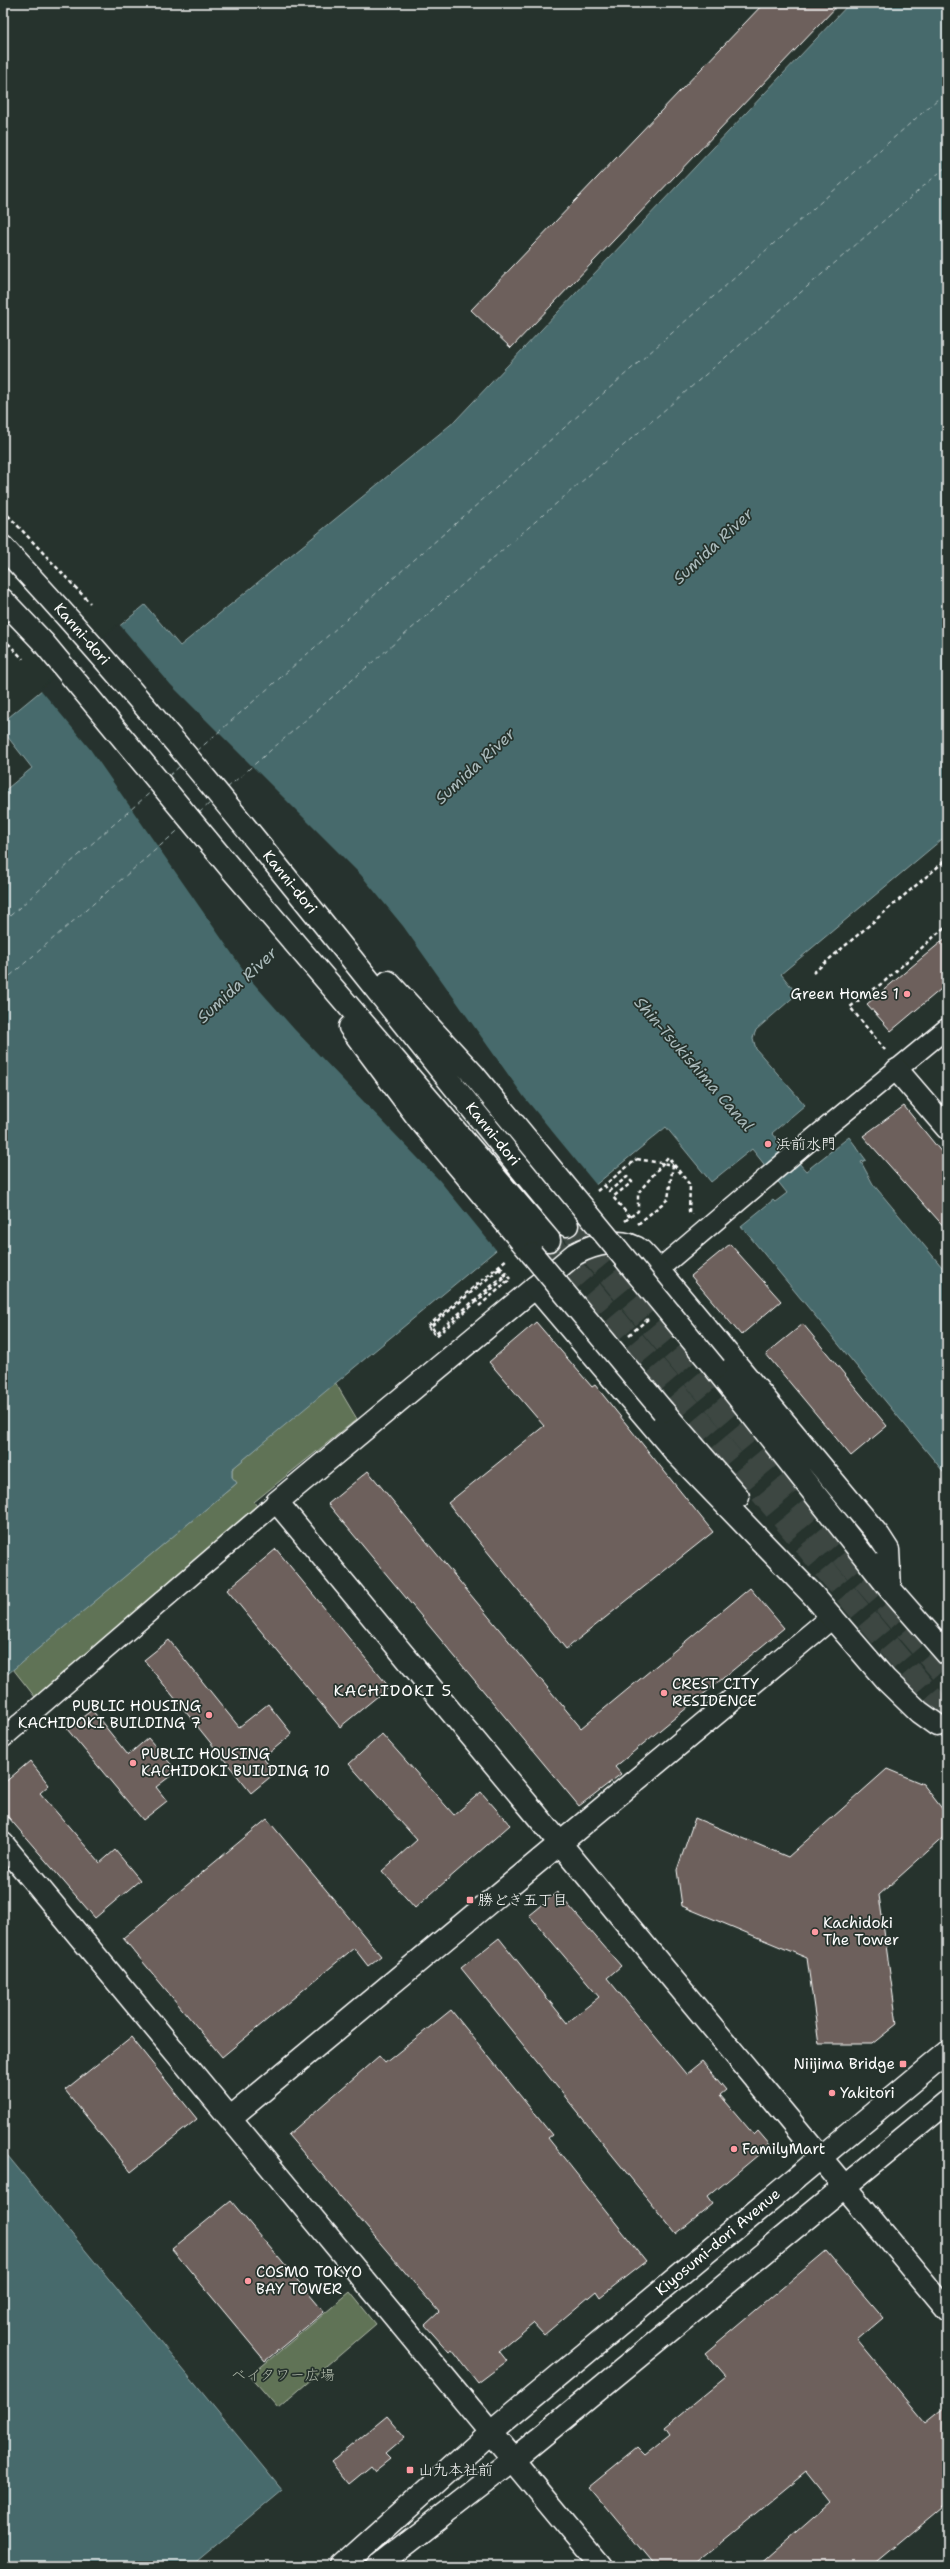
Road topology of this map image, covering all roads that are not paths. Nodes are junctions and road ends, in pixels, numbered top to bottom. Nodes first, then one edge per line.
1 (3, 547) edge
2 (3, 600) edge
3 (262, 846) junction
4 (232, 870) junction
5 (947, 1028) edge
6 (897, 1070) junction
7 (947, 1128) edge
8 (567, 1225) tunnel mouth
9 (549, 1240) tunnel mouth
10 (658, 1270) junction
11 (535, 1287) junction
12 (277, 1502) junction
13 (890, 1589) junction
14 (832, 1617) junction
15 (947, 1654) edge
16 (942, 1730) edge
17 (3, 1738) edge
18 (3, 1844) edge
19 (561, 1845) junction
20 (947, 2052) edge
21 (947, 2102) edge
22 (230, 2118) junction
23 (819, 2157) junction
24 (844, 2188) junction
25 (947, 2310) edge
26 (490, 2433) junction
27 (513, 2460) junction
28 (342, 2566) edge
29 (378, 2566) edge
30 (601, 2566) edge

1 - 3 main road, Kanni-dori
2 - 4 main road, Kanni-dori
3 - 8 main road, Kanni-dori
3 - 13 main road, bridge
4 - 9 main road, Kanni-dori
4 - 16 main road, bridge
5 - 6 street
6 - 7 main road
6 - 10 street, bridge
10 - 11 main road
10 - 13 main road
11 - 12 main road
11 - 14 main road
12 - 17 street
12 - 19 main road
13 - 15 main road
14 - 16 main road
14 - 19 main road
18 - 22 main road
19 - 22 main road
19 - 23 main road
20 - 23 main road, Kiyosumi-dori Avenue
21 - 24 main road
22 - 26 main road
23 - 24 main road
23 - 26 main road, Kiyosumi-dori Avenue
24 - 25 main road
24 - 27 main road
26 - 27 main road
26 - 28 main road, Kiyosumi-dori Avenue
27 - 29 main road
27 - 30 main road

